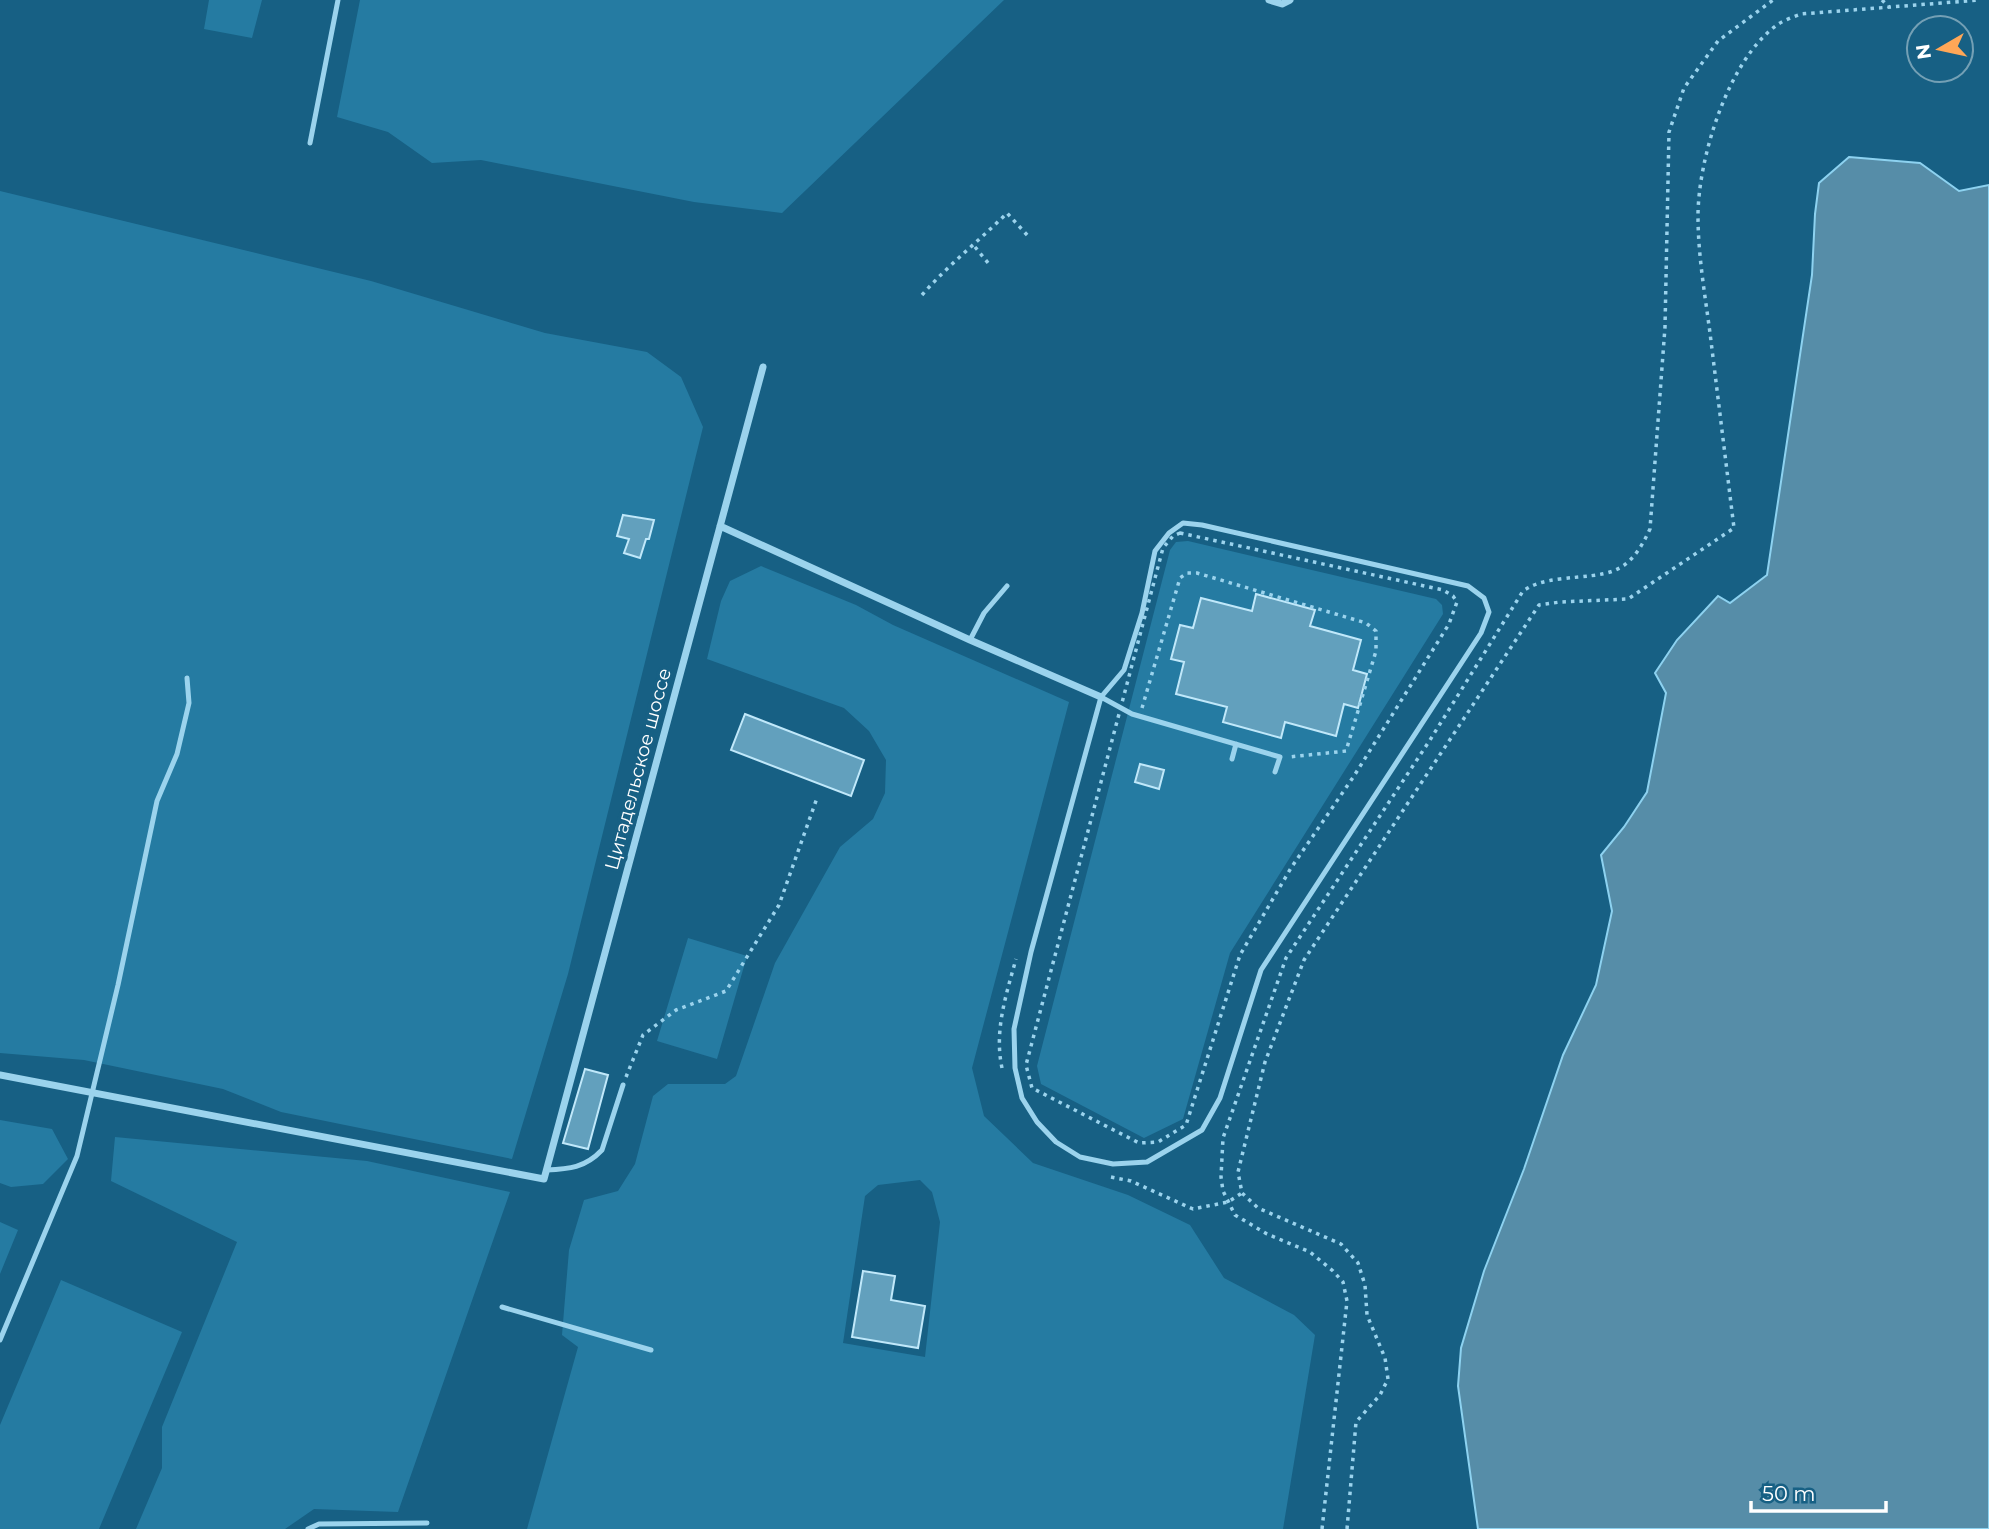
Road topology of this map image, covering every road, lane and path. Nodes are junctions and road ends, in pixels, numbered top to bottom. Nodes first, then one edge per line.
1 (338, 0) edge
2 (1269, 0) edge
3 (1773, 0) edge
4 (1882, 0) edge
5 (1980, 0) edge
6 (1286, 2) edge
7 (1889, 7) junction
8 (310, 143) dead end
9 (1028, 236) dead end
10 (974, 246) junction
11 (989, 264) dead end
12 (922, 295) dead end
13 (763, 367) dead end
14 (720, 526) junction
15 (1007, 586) dead end
16 (970, 640) junction
17 (187, 678) dead end
18 (1101, 697) junction
19 (1122, 709) junction
20 (1139, 716) junction
21 (1236, 744) junction
22 (1299, 758) dead end
23 (1232, 760) dead end
24 (1275, 772) dead end
25 (817, 798) dead end
26 (1016, 958) dead end
27 (0, 1075) edge
28 (1003, 1075) dead end
29 (623, 1086) joint
30 (93, 1092) junction
31 (546, 1170) junction
32 (1107, 1176) dead end
33 (1242, 1193) junction
34 (1228, 1202) junction
35 (502, 1307) dead end
36 (0, 1340) edge
37 (651, 1350) dead end
38 (427, 1523) dead end
39 (308, 1529) edge
40 (1322, 1529) edge
41 (1347, 1529) edge

1 - 8 lane
2 - 6 street
3 - 34 path
4 - 7 path
5 - 7 path
7 - 33 path
9 - 10 path
10 - 11 path
10 - 12 path
13 - 14 street, Цитадельское шоссе
14 - 16 street
14 - 31 street, Цитадельское шоссе
15 - 16 lane
16 - 18 street
17 - 30 lane
18 - 18 lane
18 - 19 lane
19 - 19 path
19 - 20 lane
20 - 21 lane
20 - 22 path
21 - 23 lane
21 - 24 lane
25 - 29 path
26 - 28 path
27 - 30 street
29 - 31 lane
30 - 31 street, Цитадельское шоссе
30 - 36 lane
32 - 34 path
33 - 34 path
33 - 41 path
34 - 40 path
35 - 37 lane
38 - 39 lane

